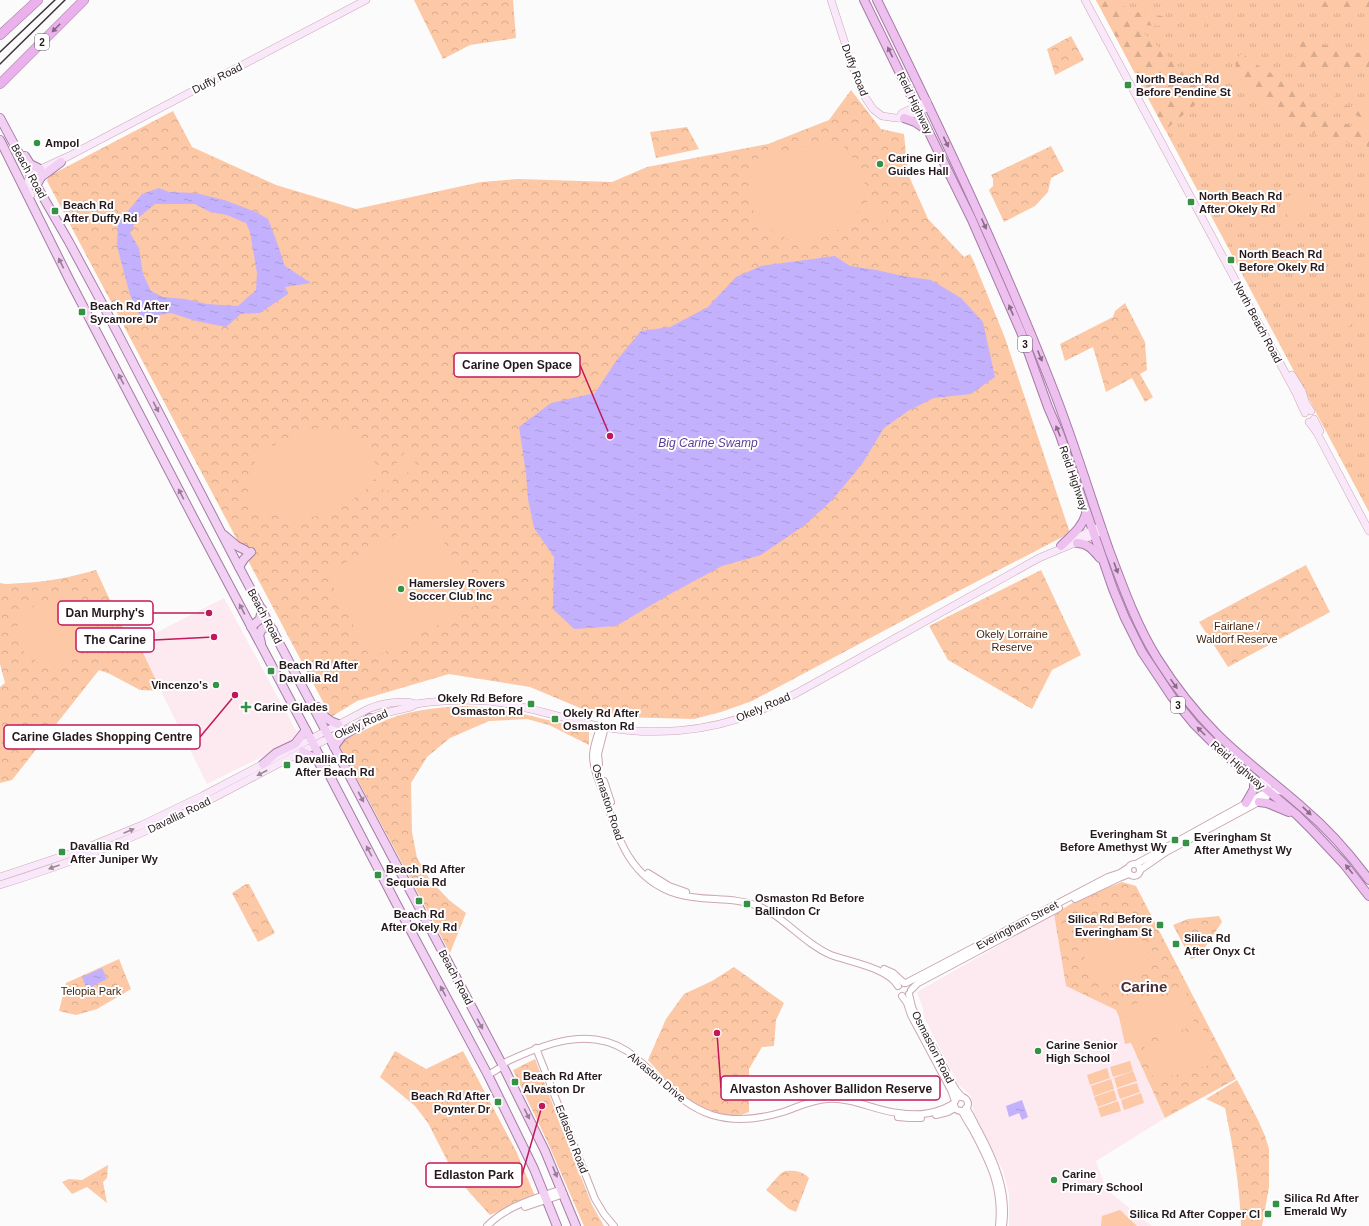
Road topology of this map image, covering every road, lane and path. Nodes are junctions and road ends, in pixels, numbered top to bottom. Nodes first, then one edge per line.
1 (38, 0) edge
2 (84, 0) edge
3 (366, 0) edge
4 (864, 0) edge
5 (878, 0) edge
6 (1085, 0) edge
7 (1090, 0) edge
8 (831, 1) edge
9 (0, 35) edge
10 (0, 84) edge
11 (928, 104) junction
12 (918, 109) junction
13 (902, 118) junction
14 (2, 121) edge
15 (929, 132) junction
16 (0, 140) edge
17 (69, 156) junction
18 (61, 162) junction
19 (11, 163) junction
20 (40, 169) junction
21 (31, 176) junction
22 (36, 186) junction
23 (47, 234) junction
24 (1308, 412) junction
25 (1311, 421) junction
26 (1086, 514) junction
27 (1369, 521) edge
28 (1102, 529) junction
29 (1369, 530) edge
30 (222, 533) junction
31 (1093, 533) junction
32 (1077, 543) junction
33 (1061, 546) junction
34 (1054, 551) junction
35 (1103, 562) junction
36 (239, 567) junction
37 (262, 609) junction
38 (252, 627) junction
39 (273, 630) junction
40 (263, 649) junction
41 (296, 673) junction
42 (416, 704) junction
43 (370, 718) junction
44 (338, 724) junction
45 (602, 727) junction
46 (306, 730) junction
47 (328, 735) junction
48 (313, 743) junction
49 (334, 747) junction
50 (303, 752) junction
51 (263, 764) junction
52 (1257, 770) junction
53 (1254, 780) junction
54 (335, 787) junction
55 (1267, 793) junction
56 (1286, 793) junction
57 (1259, 802) junction
58 (1246, 803) junction
59 (1297, 815) junction
60 (1136, 864) junction
61 (1140, 870) junction
62 (1128, 871) junction
63 (0, 877) edge
64 (1369, 880) edge
65 (0, 884) edge
66 (1369, 896) edge
67 (905, 983) junction
68 (898, 986) junction
69 (907, 993) junction
70 (535, 1051) junction
71 (503, 1066) junction
72 (488, 1074) junction
73 (962, 1097) junction
74 (954, 1104) junction
75 (964, 1109) junction
76 (563, 1192) junction
77 (545, 1198) junction
78 (487, 1226) edge
79 (492, 1226) edge
80 (557, 1226) edge
81 (576, 1226) edge
82 (608, 1226) edge
83 (614, 1226) edge
84 (999, 1226) edge
85 (1003, 1226) edge

1 - 9 highway
2 -> 10 highway, 2
3 - 17 main road, Duffy Road
12 -> 4 highway, Reid Highway / 3
5 - 11 highway, Reid Highway / 3
6 - 24 main road, North Beach Road
7 - 24 main road, North Beach Road
8 - 13 main road, Duffy Road
11 - 12 main road
11 -> 28 highway, Reid Highway / 3
12 - 13 main road
12 - 15 highway, Reid Highway / 3
13 - 15 highway
14 - 20 main road
14 - 21 main road, Beach Road
26 -> 15 highway, Reid Highway / 3
16 - 19 main road, Beach Road
17 - 18 main road, Duffy Road
17 - 20 main road, Duffy Road
18 - 21 main road, Duffy Road
18 - 22 main road
19 - 21 main road
19 - 23 main road, Beach Road
20 - 21 main road, Duffy Road
21 - 22 main road, Beach Road
21 - 23 main road
22 -> 30 main road, Beach Road
38 -> 23 main road, Beach Road
24 - 25 main road
25 - 27 main road
25 - 29 main road
26 - 31 highway, Reid Highway / 3
26 - 33 highway
28 - 31 main road, Okely Road
28 -> 52 highway, Reid Highway / 3
30 - 36 main road, Beach Road
30 - 36 main road
31 - 32 main road, Okely Road
31 - 33 main road, Okely Road
31 - 35 highway, Reid Highway / 3
32 - 34 main road, Okely Road
32 - 35 highway
33 - 34 main road, Okely Road
34 - 45 main road, Okely Road
53 -> 35 highway, Reid Highway / 3
36 - 37 main road, Beach Road
37 - 38 main road
37 - 39 main road, Beach Road
38 - 40 main road, Beach Road
39 - 40 main road
39 - 41 main road, Beach Road
40 - 46 main road, Beach Road
41 - 44 main road
41 - 47 main road, Beach Road
42 - 43 main road, Okely Road
42 - 44 main road, Okely Road
42 - 45 main road, Okely Road
43 - 47 main road, Okely Road
43 - 49 main road
44 - 47 main road, Okely Road
45 - 67 street, Osmaston Road
45 - 68 street, Osmaston Road
46 - 48 main road, Beach Road
46 - 51 main road
47 - 48 main road, Davallia Road
47 - 49 main road, Beach Road
48 - 50 main road, Davallia Road
48 - 51 main road, Davallia Road
48 - 54 main road, Beach Road
49 -> 71 main road, Beach Road
50 - 54 main road
50 -> 65 main road, Davallia Road
63 -> 51 main road, Davallia Road
52 - 55 street
52 - 56 highway, Reid Highway / 3
53 - 55 highway, Reid Highway / 3
53 - 58 highway
72 -> 54 main road, Beach Road
55 - 56 street
55 - 57 street, Everingham Street
55 - 58 street, Everingham Street
55 - 59 highway, Reid Highway / 3
56 -> 64 highway, Reid Highway / 3
57 - 59 highway
57 - 61 street, Everingham Street
58 - 60 street, Everingham Street
66 -> 59 highway, Reid Highway / 3
60 - 61 street
60 - 62 street, Everingham Street
61 - 62 street, Everingham Street
62 - 67 street, Everingham Street
62 - 69 street, Everingham Street
67 - 68 street, Everingham Street
67 - 69 street, Osmaston Road
68 - 69 street
69 - 73 street, Osmaston Road
69 - 74 street, Osmaston Road
70 - 71 street, Alvaston Drive
70 - 74 street, Alvaston Drive
70 - 82 street, Edlaston Road
70 - 83 street, Edlaston Road
71 - 72 street, Alvaston Drive
71 -> 76 main road, Beach Road
72 - 77 main road, Beach Road
73 - 74 street
73 - 75 street
74 - 75 street
75 - 84 street
75 - 85 street
76 - 77 street
76 - 81 main road, Beach Road
77 - 78 street
77 - 79 street
77 - 80 main road, Beach Road

